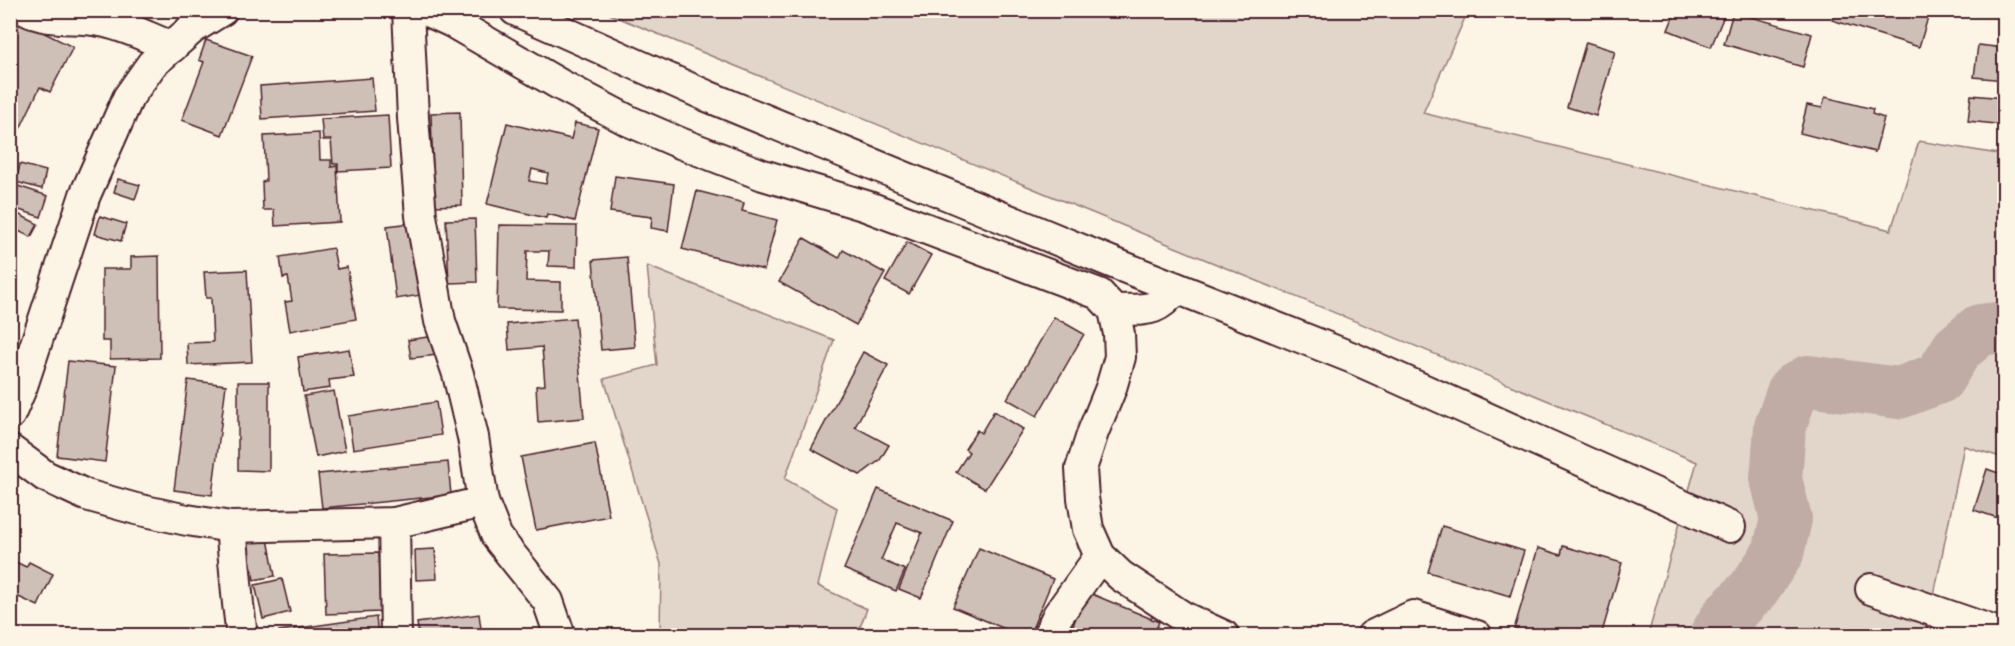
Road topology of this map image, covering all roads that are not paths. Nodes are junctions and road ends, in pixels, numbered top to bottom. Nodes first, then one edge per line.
1 (26, 10) edge
2 (222, 10) edge
3 (408, 10) edge
4 (426, 10) edge
5 (515, 10) edge
6 (172, 47) junction
7 (1176, 288) junction
8 (1114, 310) junction
9 (10, 414) edge
10 (10, 450) edge
11 (483, 502) junction
12 (394, 523) junction
13 (231, 527) junction
14 (1730, 527) dead end
15 (1101, 556) junction
16 (1871, 589) dead end
17 (1180, 626) edge
18 (2004, 635) edge
19 (242, 636) edge
20 (396, 636) edge
21 (560, 636) edge
22 (1048, 636) edge
23 (1224, 636) edge
24 (1372, 636) edge
25 (1477, 636) edge

1 - 6 street
2 - 6 street
3 - 11 street
4 - 8 street
5 - 7 street
6 - 9 street
7 - 8 street
7 - 14 street
8 - 15 street
10 - 13 street
11 - 12 street
11 - 21 street
12 - 13 street
12 - 20 street
13 - 19 street
15 - 17 street
15 - 22 street
16 - 18 street
17 - 23 street
24 - 25 street

